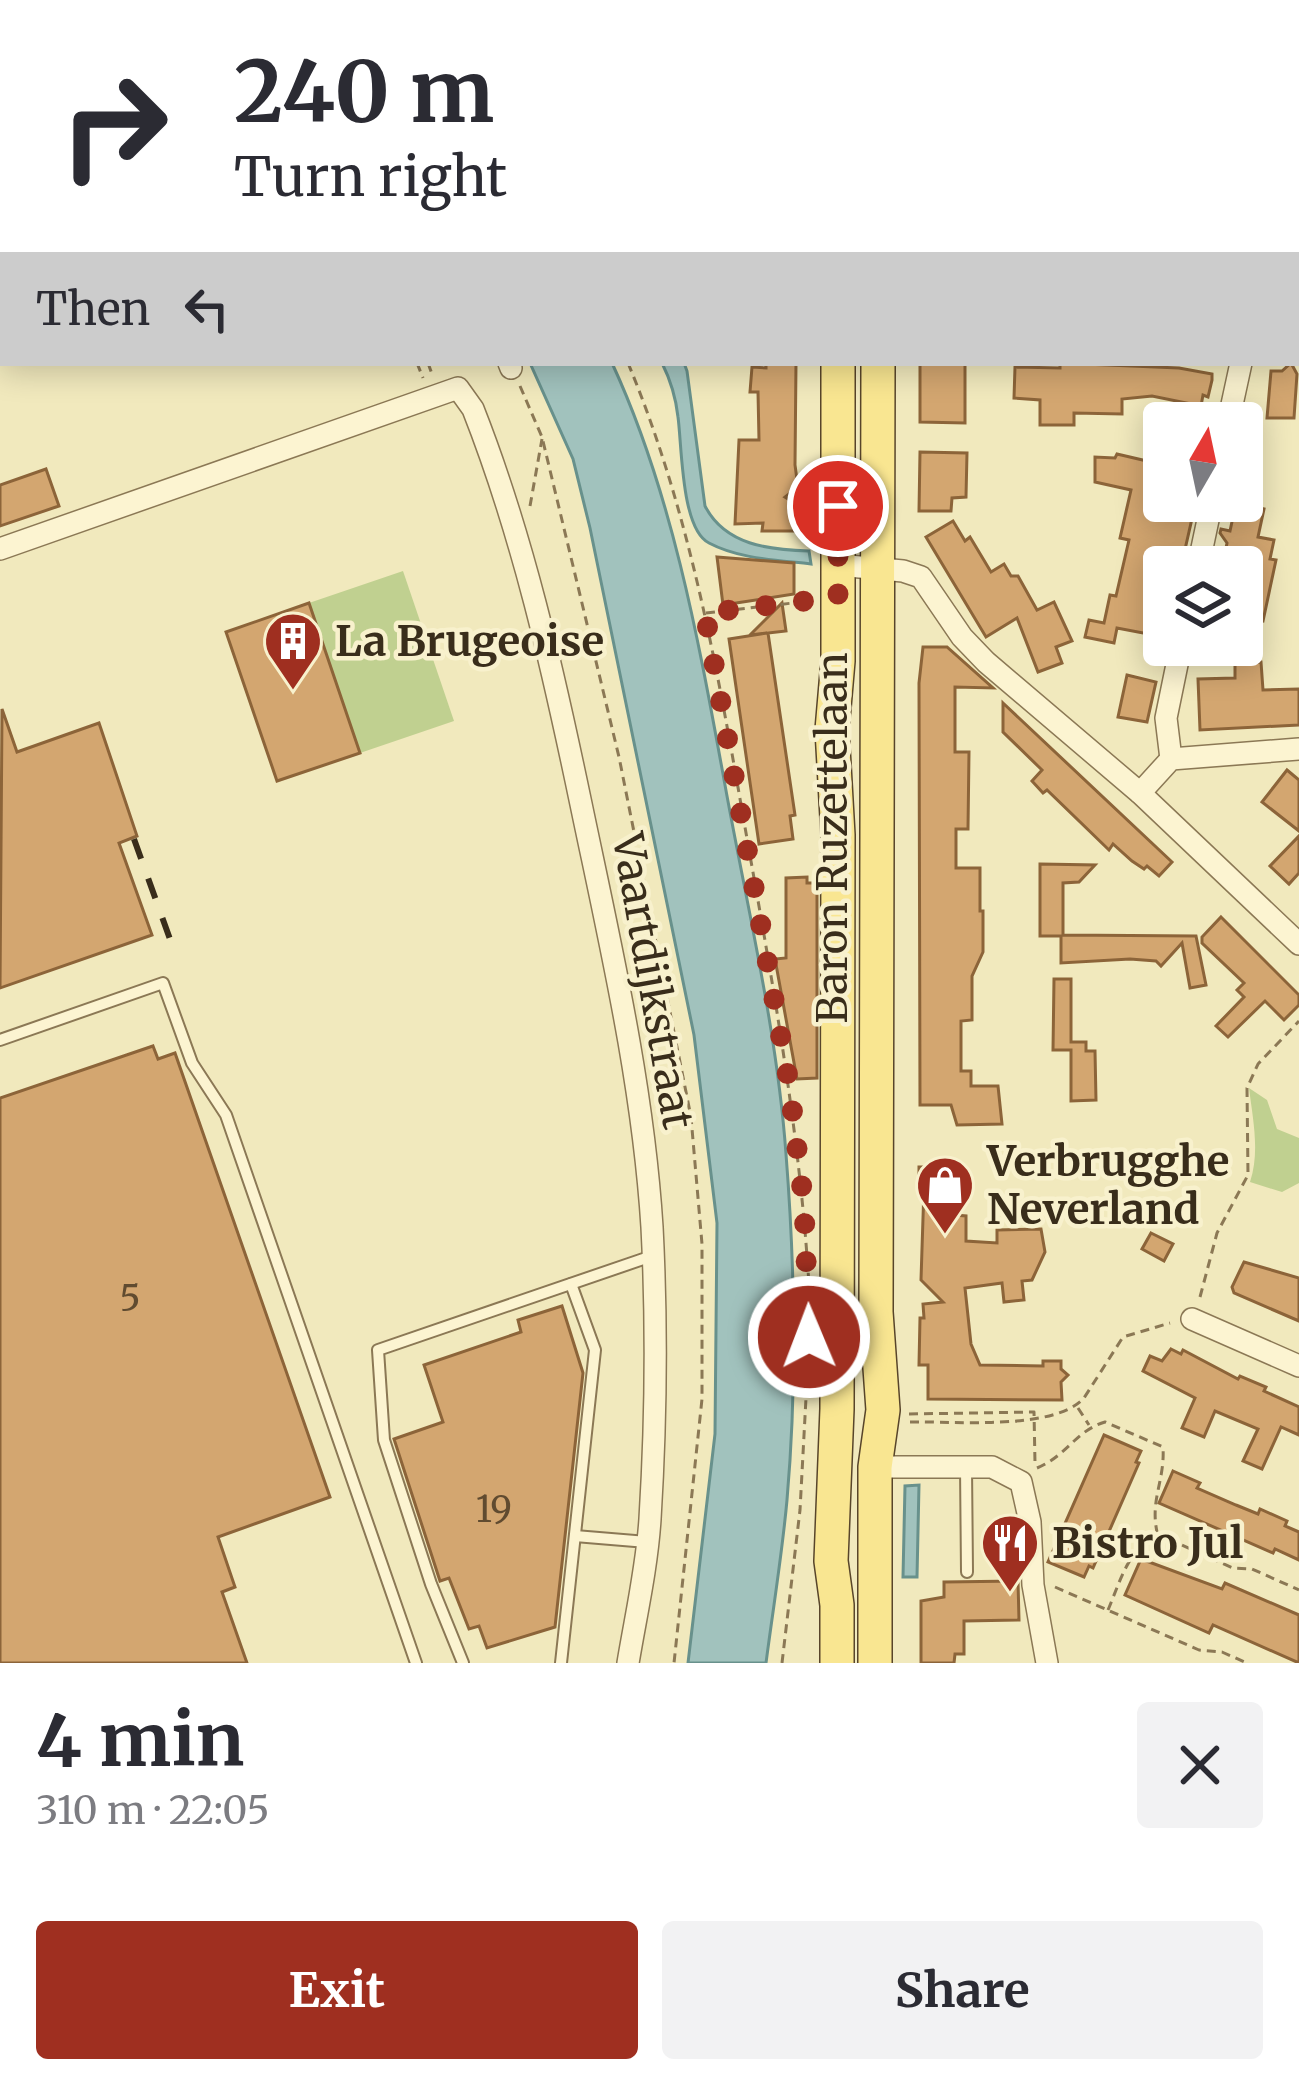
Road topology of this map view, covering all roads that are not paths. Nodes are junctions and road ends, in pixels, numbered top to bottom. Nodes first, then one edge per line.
1 (838, 366) edge
2 (878, 366) edge
3 (1240, 366) edge
4 (1233, 402) edge
5 (0, 549) edge
6 (878, 568) junction
7 (838, 581) junction
8 (1177, 666) edge
9 (1299, 749) edge
10 (1171, 759) junction
11 (1140, 793) junction
12 (1299, 944) edge
13 (0, 1040) edge
14 (652, 1256) junction
15 (571, 1283) junction
16 (877, 1312) junction
17 (1192, 1318) road end
18 (1299, 1366) edge
19 (875, 1466) junction
20 (966, 1466) junction
21 (575, 1536) junction
22 (647, 1541) junction
23 (968, 1572) dead end
24 (416, 1663) edge
25 (463, 1663) edge
26 (561, 1663) edge
27 (628, 1663) edge
28 (837, 1663) edge
29 (875, 1663) edge
30 (1047, 1663) edge

1 - 7 main road, Baron Ruzettelaan
2 - 6 main road, Baron Ruzettelaan
3 - 4 street
5 - 14 street, Vaartdijkstraat
6 - 7 street
6 - 11 street
6 - 16 main road, Baron Ruzettelaan
7 - 28 main road, Baron Ruzettelaan
8 - 10 street
9 - 10 street
10 - 11 street
11 - 12 street
13 - 24 lane
14 - 15 lane
14 - 22 street, Vaartdijkstraat
15 - 21 lane
15 - 25 lane
16 - 19 main road, Baron Ruzettelaan
16 - 19 main road, Baron Ruzettelaan
17 - 18 street
19 - 20 street
19 - 29 main road, Baron Ruzettelaan
20 - 23 lane
20 - 30 street
21 - 22 lane
21 - 26 lane
22 - 27 street, Vaartdijkstraat

